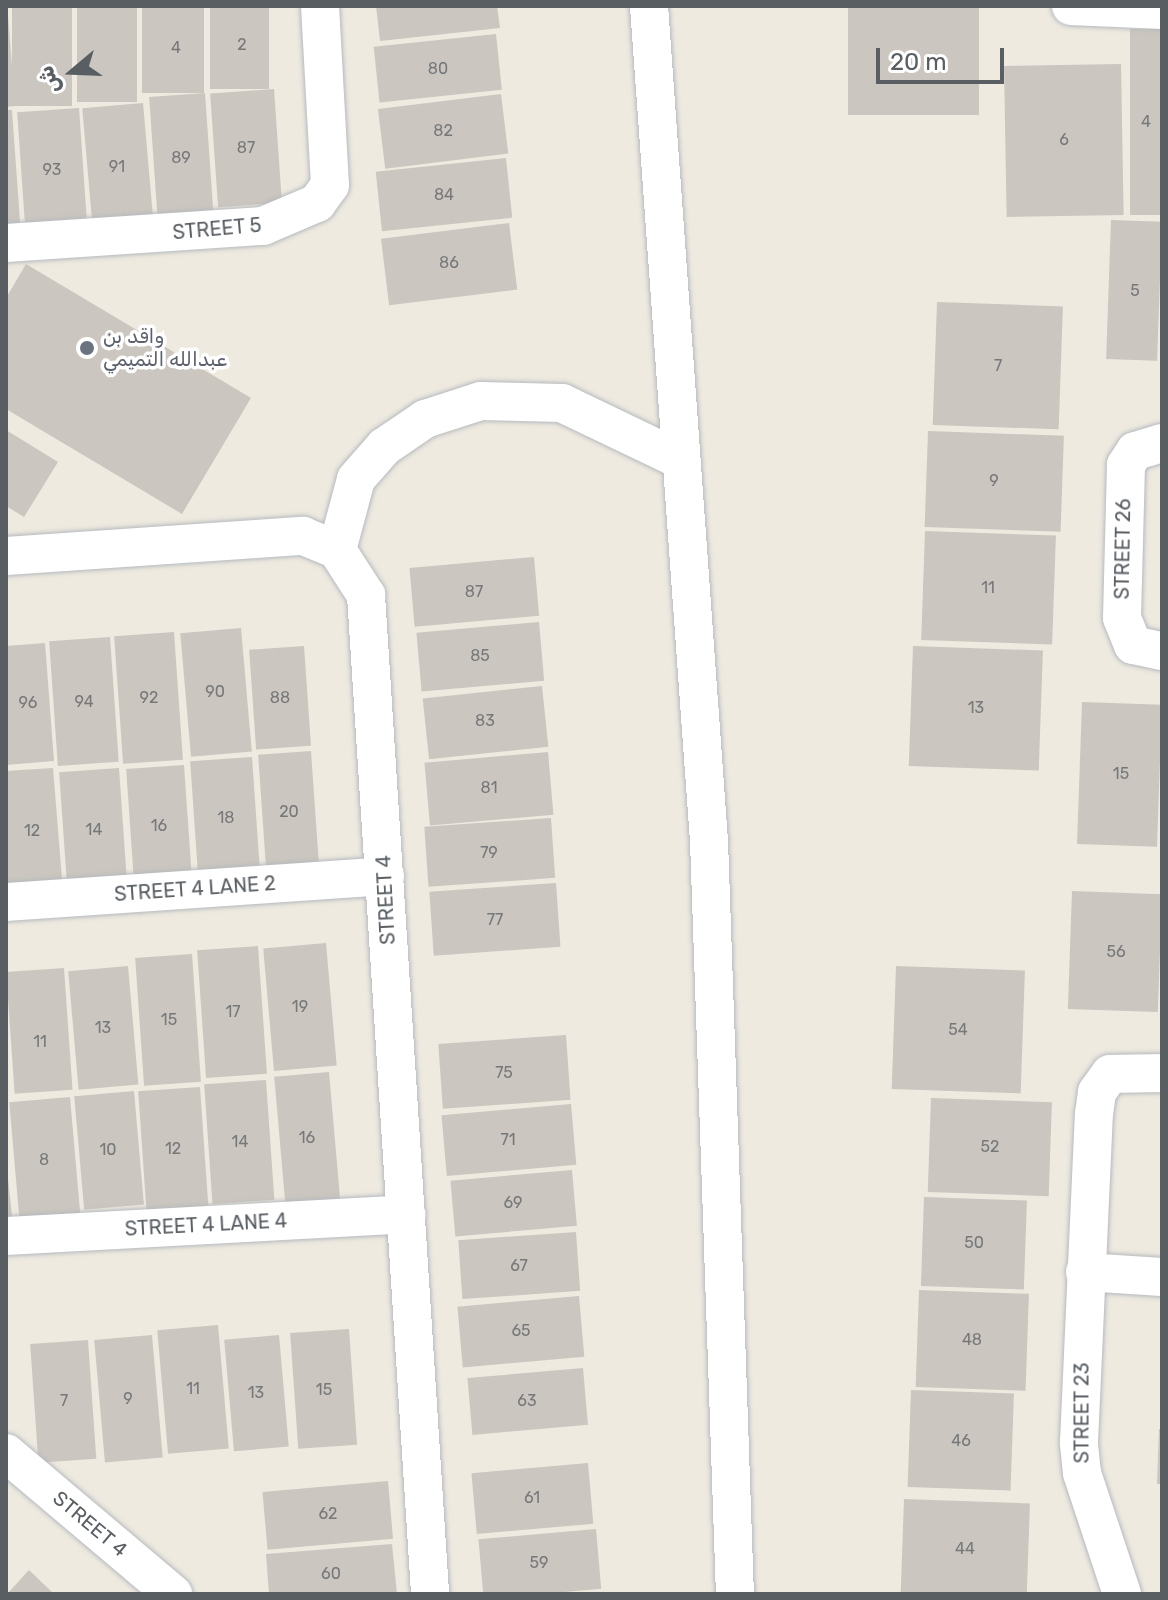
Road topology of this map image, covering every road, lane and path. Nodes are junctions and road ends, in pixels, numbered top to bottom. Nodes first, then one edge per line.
1 (320, 6) edge
2 (649, 6) edge
3 (1071, 6) edge
4 (1162, 10) edge
5 (6, 243) edge
6 (1162, 443) edge
7 (681, 460) junction
8 (337, 550) junction
9 (6, 556) edge
10 (1162, 651) edge
11 (385, 876) junction
12 (6, 902) edge
13 (1162, 1073) edge
14 (406, 1214) junction
15 (6, 1236) edge
16 (1085, 1272) junction
17 (1162, 1277) edge
18 (6, 1453) edge
19 (173, 1594) edge
20 (430, 1594) edge
21 (735, 1594) edge
22 (1122, 1594) edge

1 - 5 street, STREET 5
2 - 7 street
3 - 4 street
6 - 10 street, STREET 26
7 - 8 street
7 - 21 street
8 - 9 street
8 - 11 street, STREET 4
11 - 12 street, STREET 4 LANE 2
11 - 14 street, STREET 4
13 - 16 street, STREET 23
14 - 15 street, STREET 4 LANE 4
14 - 20 street, STREET 4
16 - 17 street
16 - 22 street, STREET 23
18 - 19 street, STREET 4

